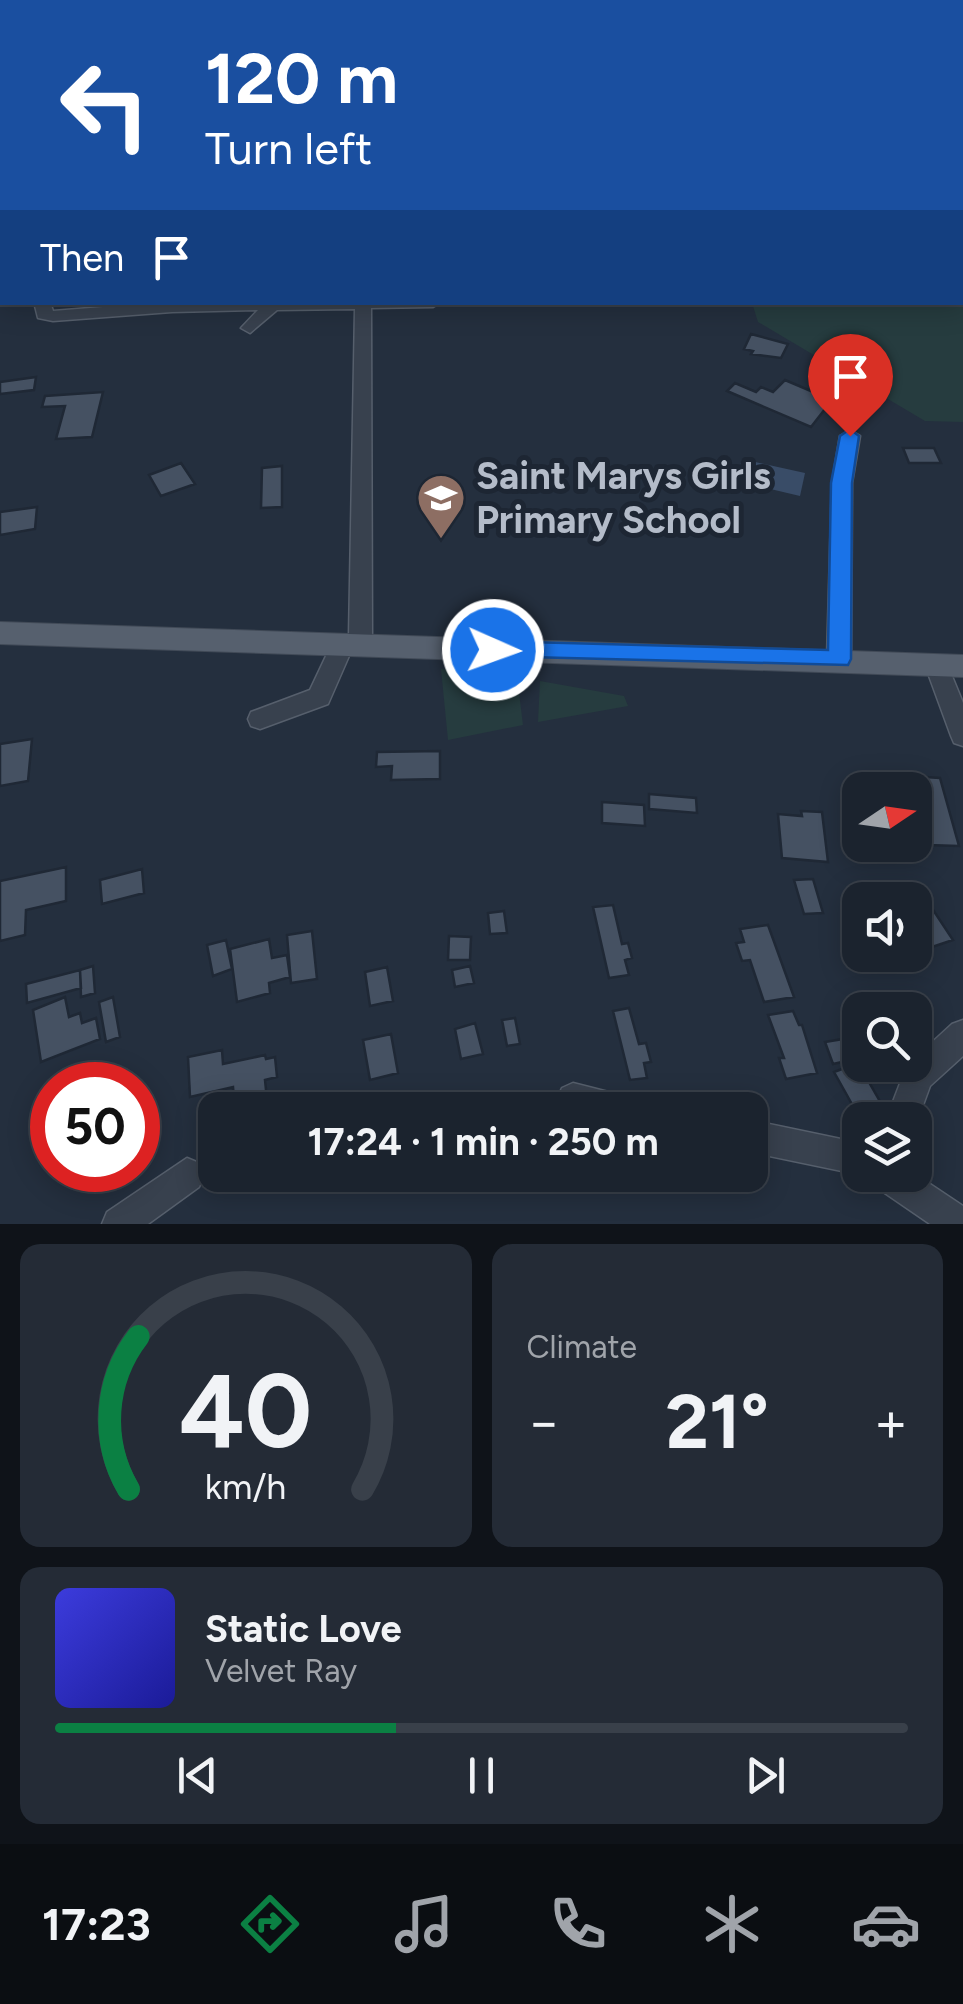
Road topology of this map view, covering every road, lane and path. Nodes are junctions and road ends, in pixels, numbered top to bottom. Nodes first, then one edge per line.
1 (42, 305) edge
2 (363, 305) joint
3 (272, 306) junction
4 (250, 328) dead end
5 (850, 436) dead end
6 (0, 634) edge
7 (352, 643) junction
8 (840, 659) junction
9 (950, 665) edge
10 (260, 719) dead end
11 (963, 736) edge
12 (963, 1036) edge
13 (909, 1102) edge
14 (768, 1140) edge
15 (842, 1154) edge
16 (187, 1176) dead end
17 (913, 1192) edge
18 (119, 1224) edge
19 (959, 1224) edge

1 - 3 street
2 - 3 street
2 - 7 street
3 - 4 street
5 - 8 street
6 - 7 main road
7 - 8 main road
7 - 10 street
8 - 9 main road
9 - 11 street
12 - 13 street
14 - 15 street
16 - 18 street
17 - 19 street

